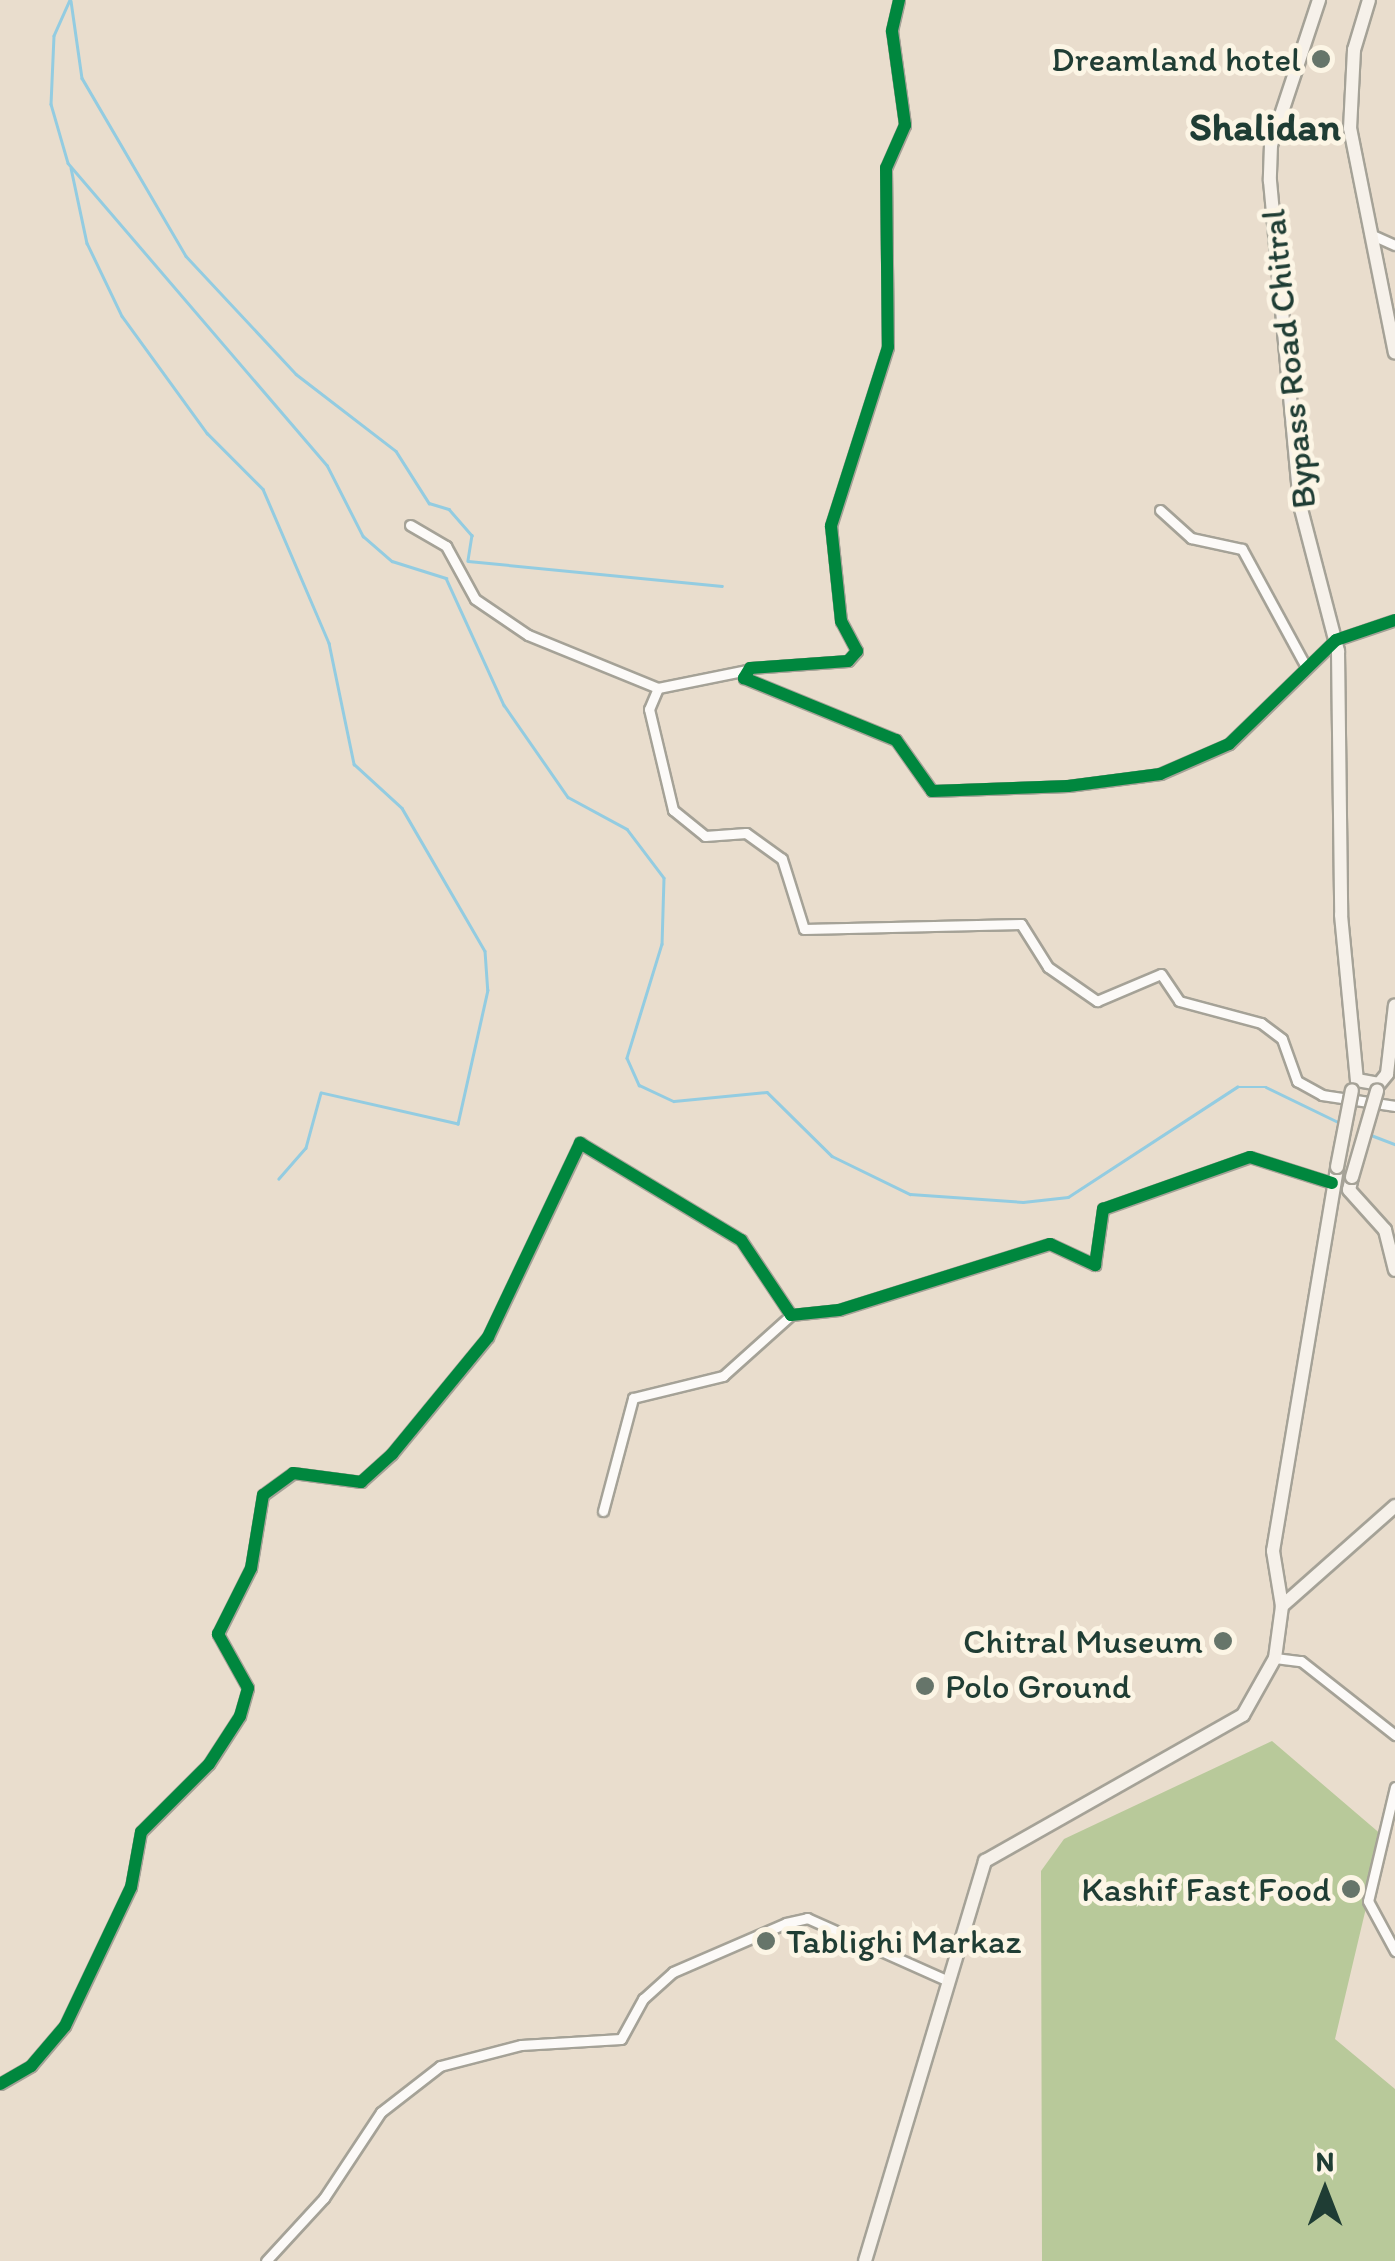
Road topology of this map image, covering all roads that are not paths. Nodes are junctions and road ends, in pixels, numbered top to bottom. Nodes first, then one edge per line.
1 (899, 0) edge
2 (1319, 0) edge
3 (1369, 0) edge
4 (1370, 234) junction
5 (1395, 245) edge
6 (1395, 353) edge
7 (1160, 510) dead end
8 (410, 525) dead end
9 (1395, 620) edge
10 (1336, 640) junction
11 (1306, 667) junction
12 (747, 670) junction
13 (658, 688) junction
14 (1395, 1005) edge
15 (1354, 1085) junction
16 (1378, 1087) junction
17 (1395, 1106) edge
18 (1332, 1183) junction
19 (1395, 1270) edge
20 (790, 1315) junction
21 (1395, 1506) edge
22 (604, 1511) dead end
23 (1282, 1606) junction
24 (1275, 1658) junction
25 (1395, 1735) edge
26 (1395, 1787) edge
27 (1395, 1951) edge
28 (946, 1980) junction
29 (0, 2084) edge
30 (266, 2261) edge
31 (865, 2261) edge

1 - 12 street
2 - 10 street, Bypass Road Chitral
3 - 4 street
4 - 5 street
4 - 6 street
7 - 11 street
8 - 13 street
9 - 10 street
10 - 11 street
10 - 15 street, Bypass Road Chitral
11 - 12 street
12 - 13 street
13 - 17 street
14 - 16 street
15 - 16 street
15 - 18 street, Bypass Road Chitral, bridge
16 - 19 street, bridge
18 - 20 street
18 - 23 street, Bypass Road Chitral
20 - 22 street
20 - 29 street
21 - 23 street
23 - 24 street, Bypass Road Chitral
24 - 25 street
24 - 28 street
26 - 27 street
28 - 30 street
28 - 31 street

